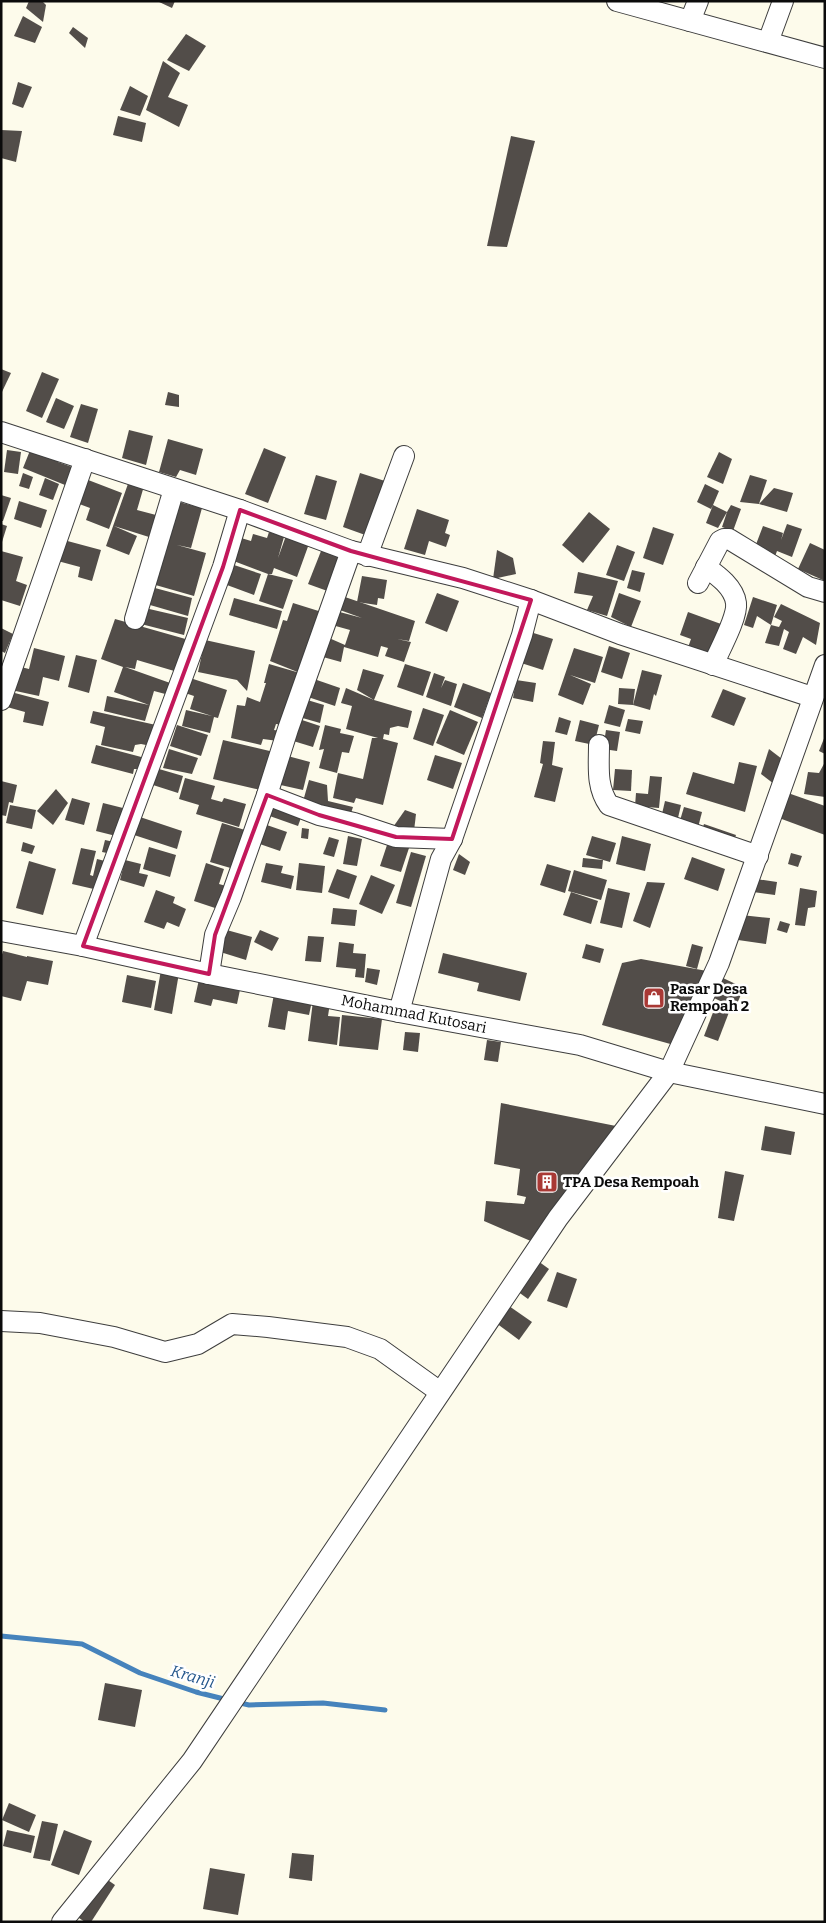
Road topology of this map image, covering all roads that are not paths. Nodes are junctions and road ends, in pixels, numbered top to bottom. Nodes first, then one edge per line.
1 (617, 1) edge
2 (698, 1) edge
3 (783, 1) edge
4 (690, 21) junction
5 (768, 42) junction
6 (825, 58) edge
7 (1, 432) edge
8 (404, 456) dead end
9 (85, 460) junction
10 (174, 489) junction
11 (240, 510) junction
12 (359, 554) junction
13 (825, 592) edge
14 (531, 600) junction
15 (135, 620) dead end
16 (713, 665) junction
17 (825, 665) edge
18 (812, 697) junction
19 (1, 700) edge
20 (599, 745) dead end
21 (267, 795) junction
22 (452, 839) junction
23 (758, 856) junction
24 (1, 931) edge
25 (83, 946) junction
26 (210, 974) junction
27 (399, 1012) junction
28 (669, 1072) junction
29 (825, 1104) edge
30 (1, 1321) edge
31 (440, 1392) junction
32 (62, 1922) edge

1 - 4 street
2 - 4 street
3 - 5 street
4 - 5 street
5 - 6 street
7 - 9 street
8 - 12 street
9 - 10 street
9 - 19 street
10 - 11 street
10 - 15 street
11 - 12 street
11 - 25 street
12 - 14 street
12 - 21 street
13 - 16 street
14 - 16 street
14 - 22 street
16 - 18 street
17 - 18 street
18 - 23 street
20 - 23 street
21 - 22 street
21 - 26 street
22 - 27 street
23 - 28 street
24 - 25 street, Mohammad Kutosari
25 - 26 street, Mohammad Kutosari
26 - 27 street, Mohammad Kutosari
27 - 28 street, Mohammad Kutosari
28 - 29 street, Mohammad Kutosari
28 - 31 street
30 - 31 street
31 - 32 street

